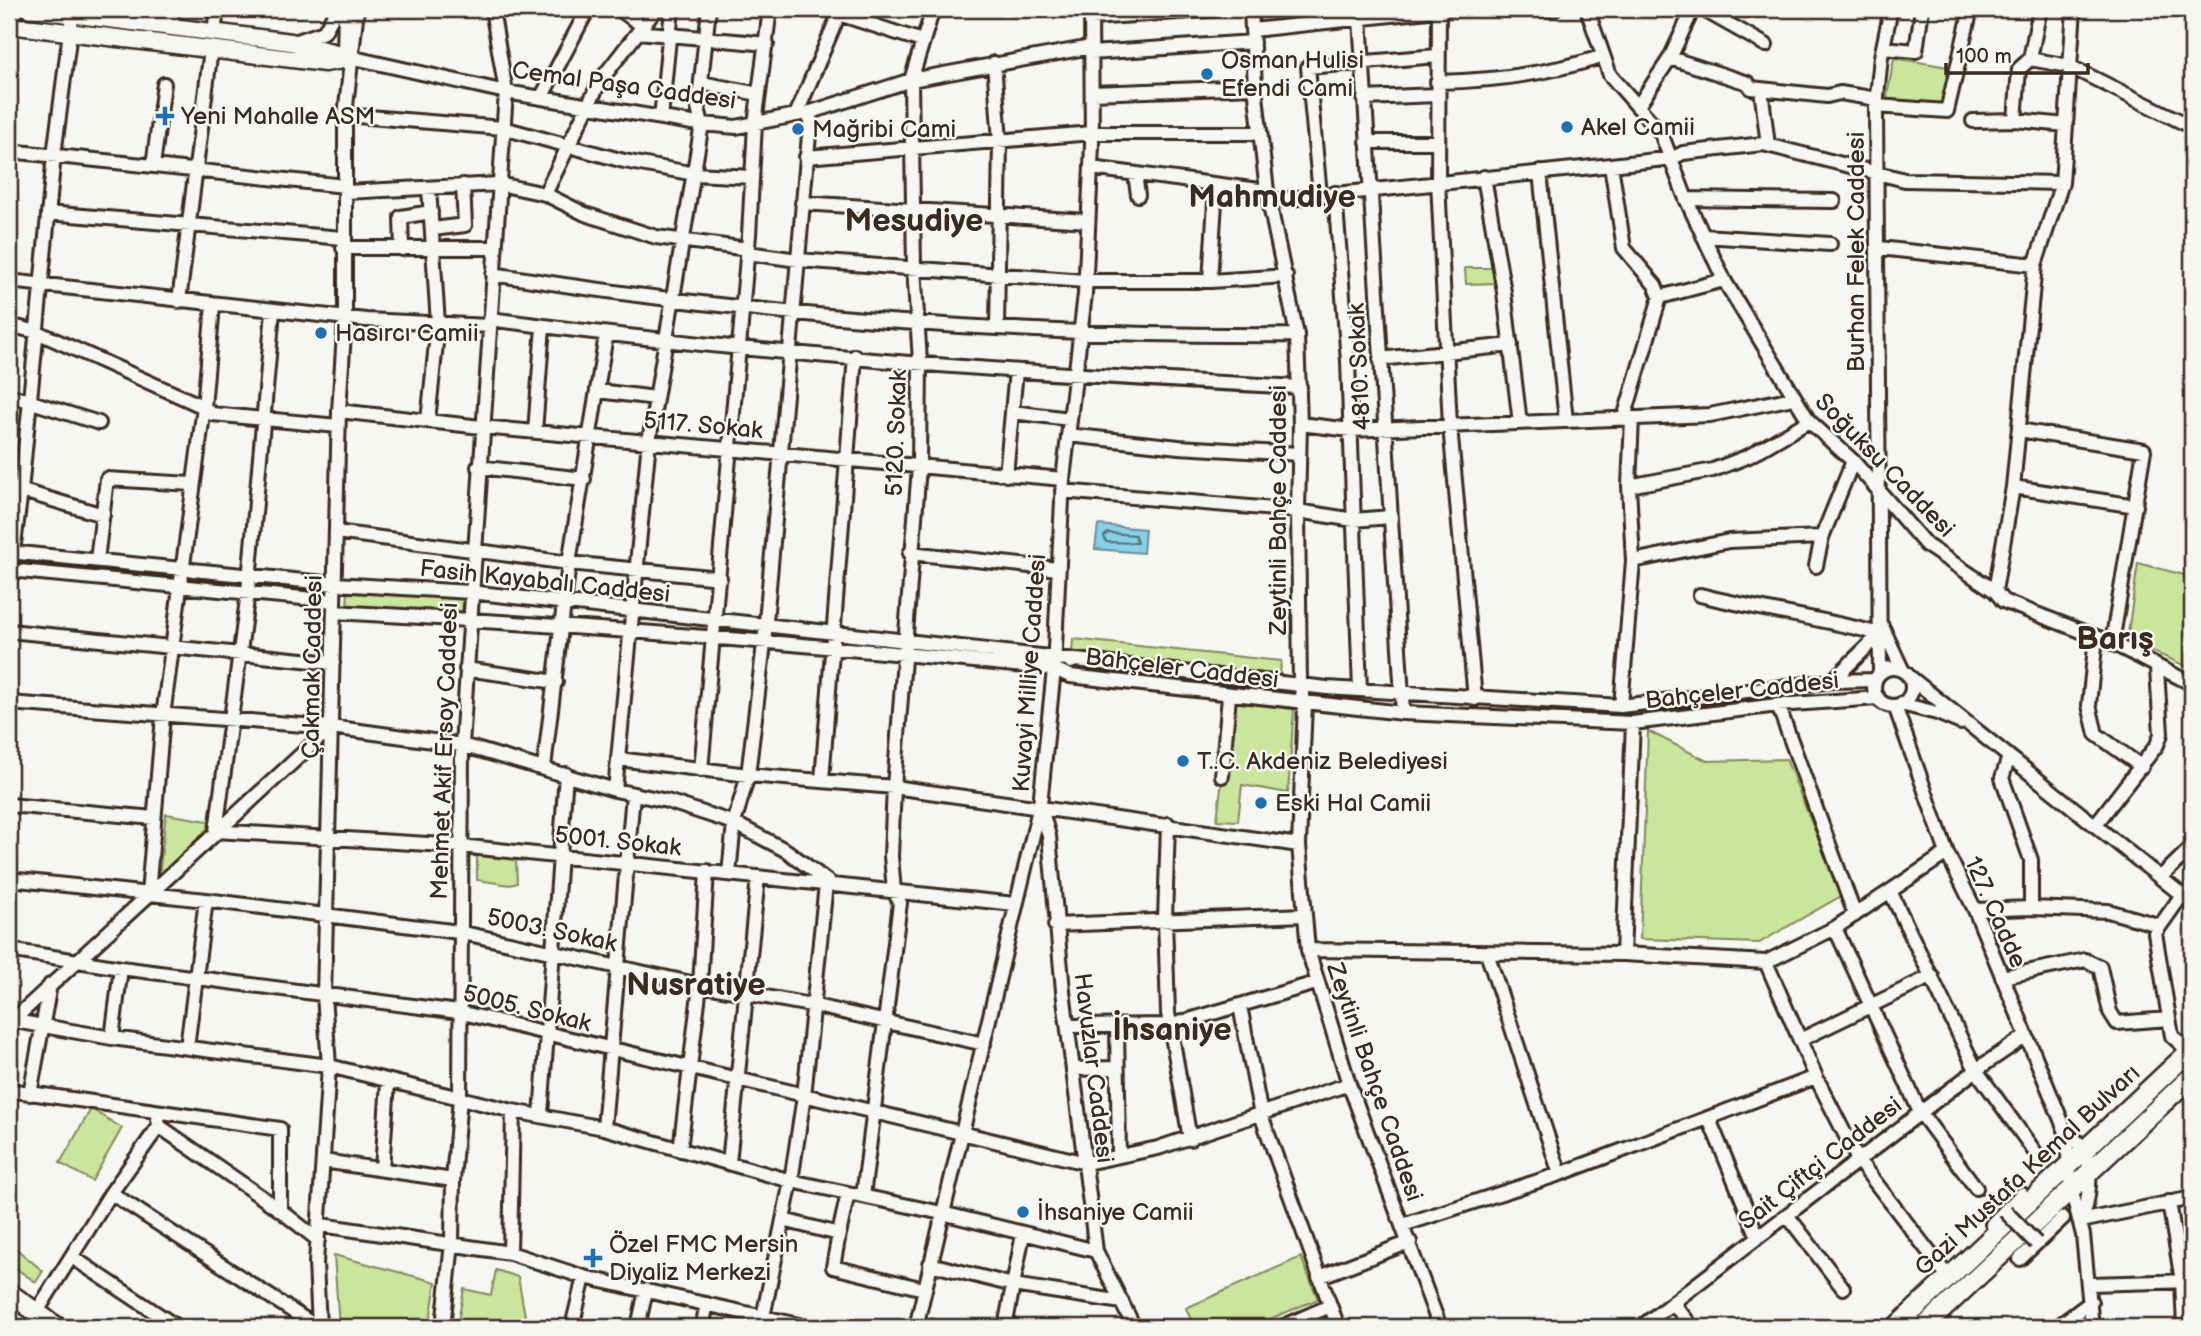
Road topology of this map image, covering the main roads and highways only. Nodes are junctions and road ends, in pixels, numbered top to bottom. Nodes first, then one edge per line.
1 (30, 9) edge
2 (73, 11) edge
3 (93, 12) edge
4 (9, 24) edge
5 (213, 41) junction
6 (2191, 1051) edge
7 (2192, 1078) edge
8 (9, 1293) edge
9 (57, 1327) edge
10 (1896, 1327) edge
11 (1924, 1327) edge

1 - 2 main road, Cemal Paşa Caddesi
2 - 3 main road, Cemal Paşa Caddesi
3 - 5 main road, Cemal Paşa Caddesi
4 - 5 main road, Cemal Paşa Caddesi
5 - 5 main road, Cemal Paşa Caddesi
6 - 10 highway, Gazi Mustafa Kemal Bulvarı
7 - 11 highway, Gazi Mustafa Kemal Bulvarı
8 - 9 highway

